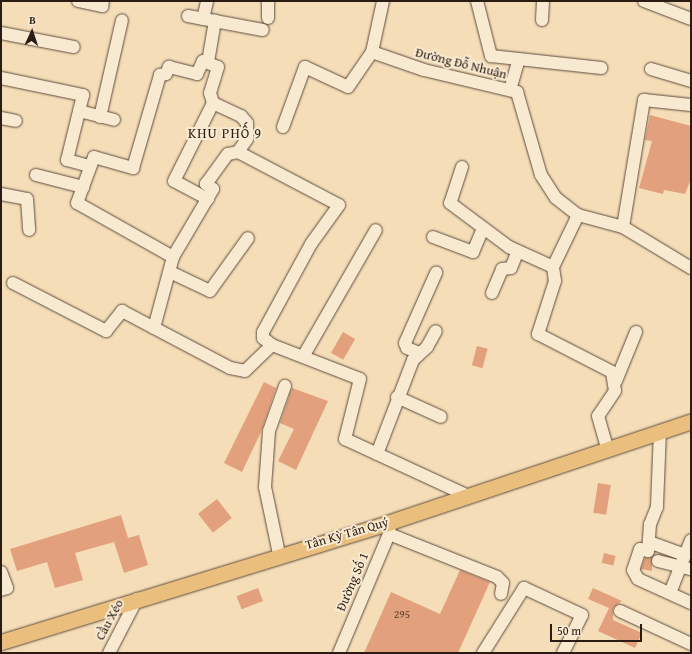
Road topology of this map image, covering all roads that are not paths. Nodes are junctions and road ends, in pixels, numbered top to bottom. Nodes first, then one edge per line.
1 (78, 1) edge
2 (207, 1) edge
3 (268, 1) edge
4 (383, 1) edge
5 (477, 1) edge
6 (543, 1) edge
7 (644, 1) edge
8 (102, 3) edge
9 (188, 16) dead end
10 (268, 18) dead end
11 (691, 19) edge
12 (122, 20) dead end
13 (209, 20) junction
14 (542, 20) dead end
15 (263, 30) dead end
16 (1, 33) edge
17 (74, 47) dead end
18 (372, 52) junction
19 (519, 59) junction
20 (208, 62) junction
21 (601, 68) dead end
22 (651, 69) dead end
23 (2, 80) edge
24 (691, 81) edge
25 (510, 90) junction
26 (213, 103) junction
27 (691, 105) edge
28 (79, 111) junction
29 (100, 117) junction
30 (1, 118) edge
31 (114, 120) dead end
32 (16, 121) dead end
33 (283, 127) dead end
34 (238, 152) junction
35 (92, 162) junction
36 (462, 167) dead end
37 (36, 175) dead end
38 (83, 187) junction
39 (1, 194) edge
40 (208, 199) junction
41 (573, 212) junction
42 (623, 227) junction
43 (483, 228) junction
44 (29, 230) dead end
45 (376, 230) dead end
46 (433, 237) dead end
47 (248, 238) dead end
48 (518, 251) junction
49 (173, 257) junction
50 (553, 267) junction
51 (691, 268) edge
52 (170, 272) junction
53 (436, 273) dead end
54 (13, 283) dead end
55 (492, 292) dead end
56 (154, 328) junction
57 (436, 331) dead end
58 (636, 332) dead end
59 (272, 345) junction
60 (419, 353) junction
61 (304, 355) junction
62 (616, 381) junction
63 (286, 386) dead end
64 (397, 397) junction
65 (441, 417) dead end
66 (691, 421) edge
67 (660, 431) junction
68 (607, 448) junction
69 (377, 454) junction
70 (464, 494) junction
71 (389, 528) junction
72 (691, 540) edge
73 (649, 542) junction
74 (279, 554) junction
75 (658, 561) dead end
76 (685, 563) edge
77 (1, 572) edge
78 (1, 590) edge
79 (670, 593) junction
80 (500, 594) dead end
81 (137, 600) junction
82 (691, 603) edge
83 (620, 611) dead end
84 (1, 642) edge
85 (691, 644) edge
86 (109, 653) edge
87 (339, 653) edge
88 (483, 653) edge
89 (564, 653) edge

1 - 8 street
2 - 13 street
3 - 10 street
4 - 18 street
5 - 19 street
6 - 14 street
7 - 11 street
9 - 13 street
12 - 29 street
13 - 15 street
13 - 20 street
16 - 17 street
18 - 25 street, Đường Đỗ Nhuận
18 - 33 street
19 - 21 street
19 - 25 street
20 - 26 street
20 - 35 street
22 - 24 street
23 - 28 street
25 - 41 street, Đường Đỗ Nhuận
26 - 34 street
26 - 40 street
27 - 42 street
28 - 29 street
28 - 35 street
29 - 31 street
30 - 32 street
34 - 40 street
34 - 59 street
35 - 38 street
36 - 43 street
37 - 38 street
38 - 49 street
39 - 44 street
40 - 49 street
41 - 42 street
41 - 50 street
42 - 51 street
43 - 46 street
43 - 48 street
45 - 61 street
47 - 52 street
48 - 50 street
48 - 55 street
49 - 52 street
50 - 62 street
52 - 56 street
53 - 60 street
54 - 56 street
56 - 59 street
57 - 60 street
58 - 62 street
59 - 61 street
60 - 64 street
61 - 69 street
62 - 68 street
63 - 74 street
64 - 65 street
64 - 69 street
66 - 67 main road, Tân Kỳ Tân Quý
67 - 68 main road, Tân Kỳ Tân Quý
67 - 73 street
68 - 70 main road, Tân Kỳ Tân Quý
69 - 70 street
70 - 71 main road, Tân Kỳ Tân Quý
71 - 74 main road, Tân Kỳ Tân Quý
71 - 80 street
71 - 87 street, Đường Số 1
72 - 76 street
73 - 76 street
73 - 79 street
74 - 81 main road, Tân Kỳ Tân Quý
75 - 76 street
76 - 79 street
77 - 78 street
79 - 82 street
81 - 84 main road, Tân Kỳ Tân Quý
81 - 86 street, Cầu Xéo
83 - 85 street
88 - 89 street

